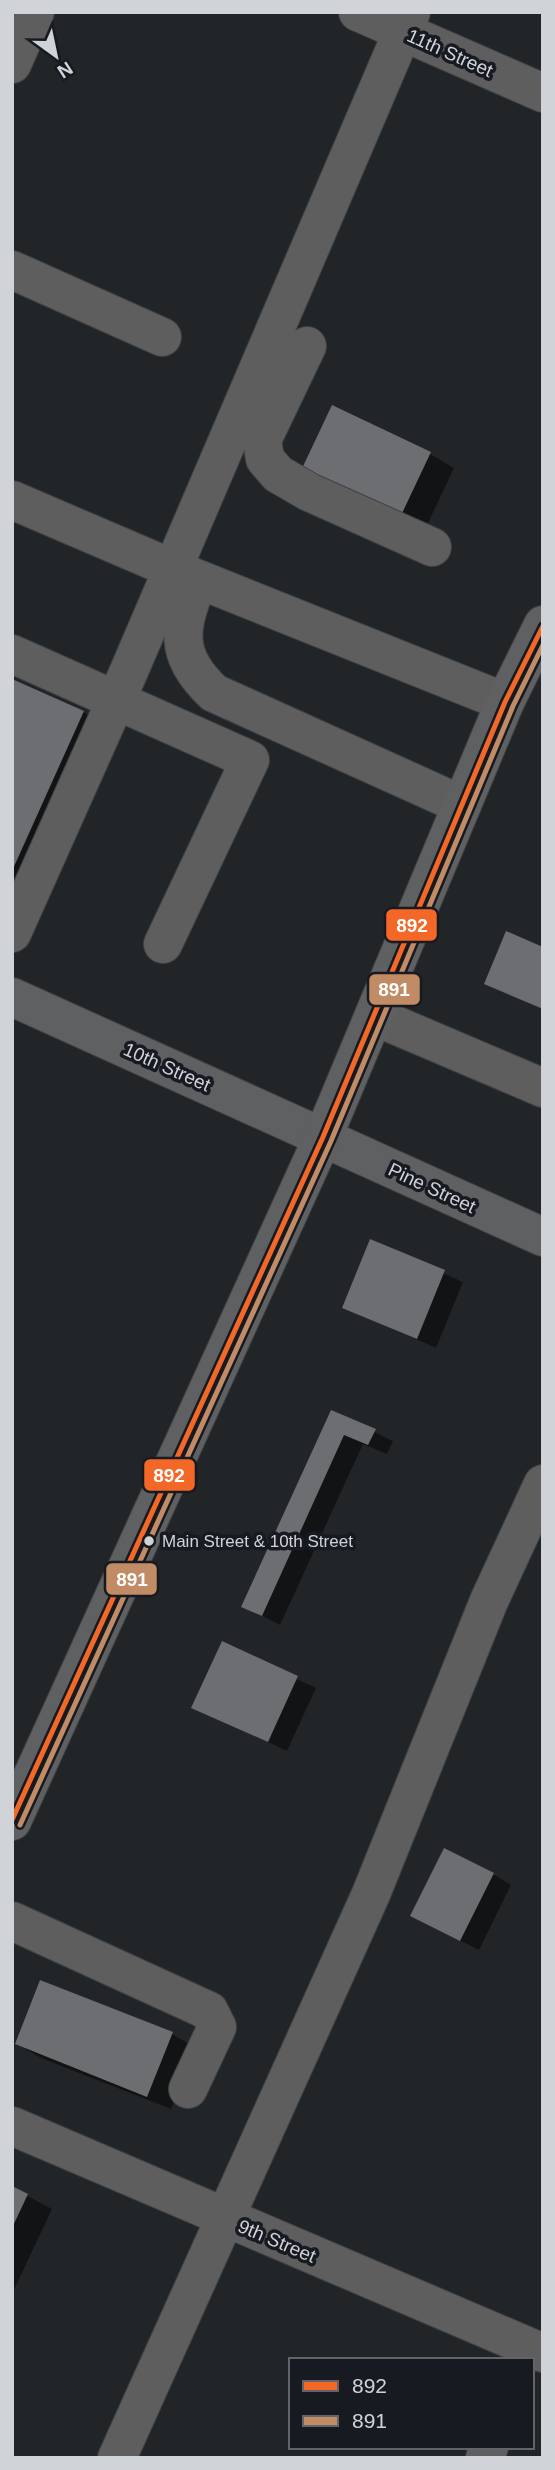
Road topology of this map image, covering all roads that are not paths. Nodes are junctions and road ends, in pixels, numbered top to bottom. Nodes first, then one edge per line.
1 (35, 12) edge
2 (358, 12) edge
3 (407, 22) edge
4 (12, 64) edge
5 (543, 93) edge
6 (12, 270) edge
7 (162, 337) dead end
8 (307, 346) dead end
9 (12, 500) edge
10 (432, 547) dead end
11 (185, 575) junction
12 (543, 625) edge
13 (12, 654) edge
14 (117, 698) junction
15 (505, 702) junction
16 (462, 805) junction
17 (12, 933) edge
18 (163, 944) dead end
19 (12, 998) edge
20 (374, 1016) junction
21 (543, 1088) edge
22 (323, 1137) junction
23 (543, 1237) edge
24 (543, 1484) edge
25 (12, 1821) edge
26 (12, 1922) edge
27 (188, 2089) dead end
28 (12, 2126) edge
29 (225, 2219) junction
30 (536, 2347) edge
31 (117, 2458) edge

1 - 4 street
2 - 3 street, 11th Street
3 - 5 street, 11th Street
3 - 11 street
6 - 7 street
8 - 10 street
9 - 11 street
11 - 14 street
11 - 15 street
11 - 16 street
12 - 15 main road
13 - 14 street
14 - 17 street
14 - 18 street
15 - 16 main road
16 - 20 main road
19 - 22 main road, 10th Street
20 - 21 street
20 - 22 main road
22 - 23 main road, Pine Street
22 - 25 main road
24 - 29 street
26 - 27 street
28 - 29 street, 9th Street
29 - 30 street, 9th Street
29 - 31 street

